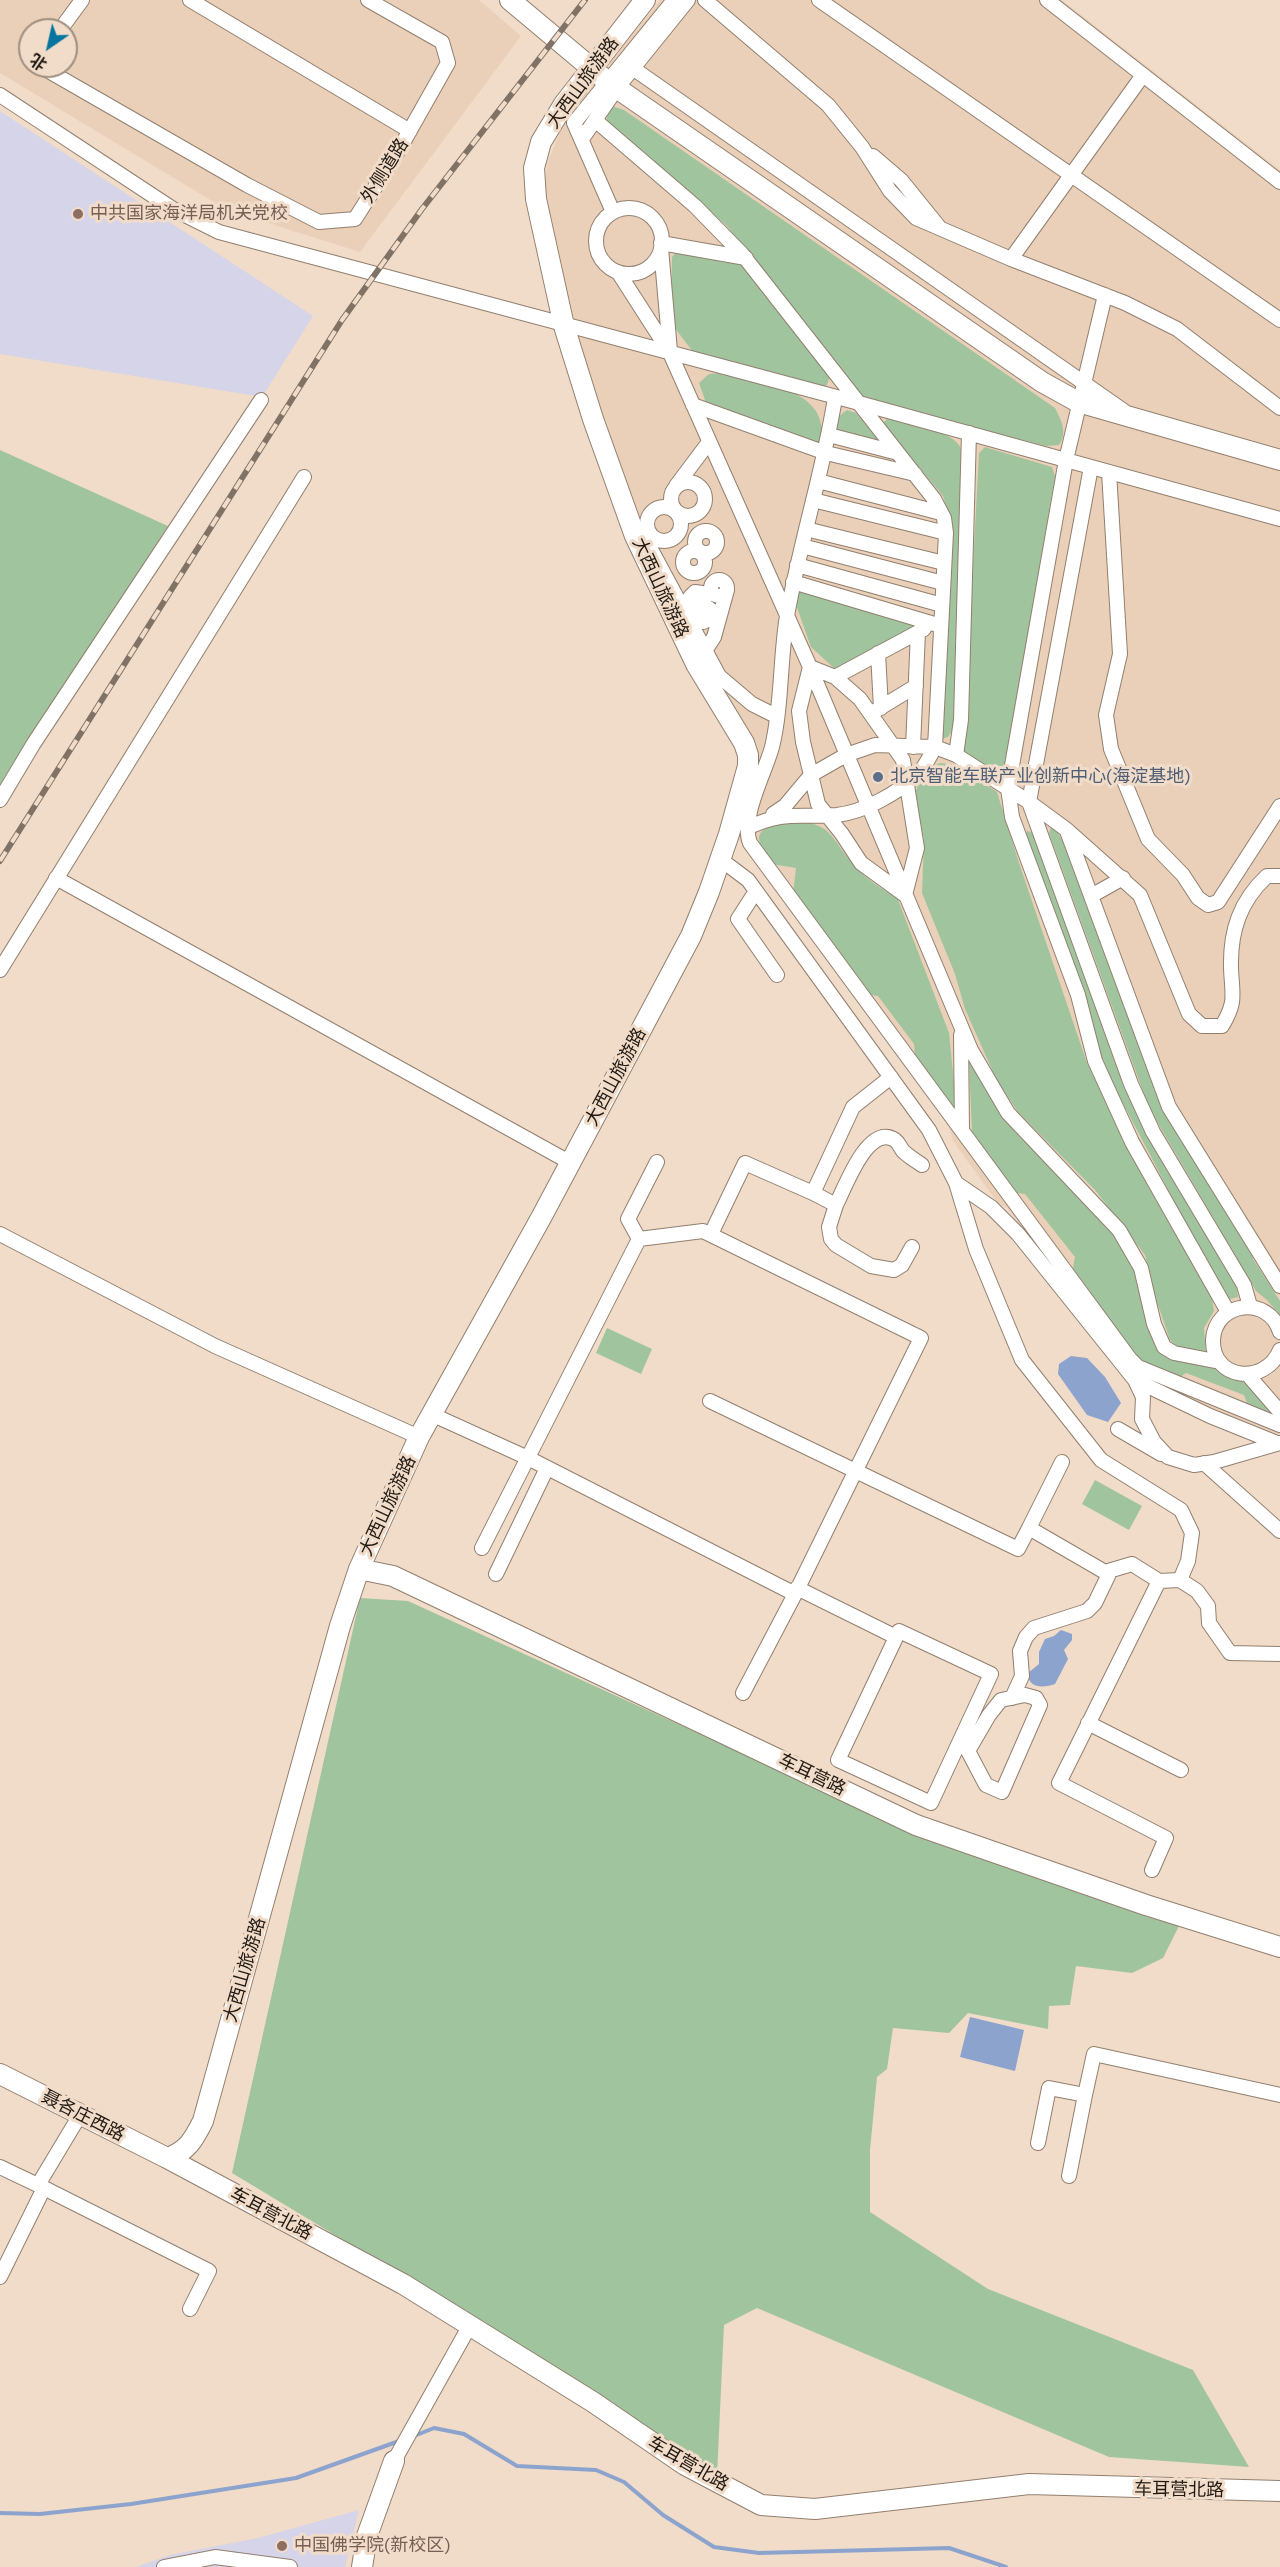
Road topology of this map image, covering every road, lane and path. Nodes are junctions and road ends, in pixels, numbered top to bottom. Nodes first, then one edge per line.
1 (82, 0) edge
2 (190, 0) edge
3 (368, 0) edge
4 (510, 0) edge
5 (674, 0) edge
6 (688, 0) edge
7 (705, 0) edge
8 (819, 0) edge
9 (1047, 0) edge
10 (645, 5) edge
11 (69, 18) edge
12 (660, 19) junction
13 (592, 69) junction
14 (634, 69) junction
15 (1143, 75) junction
16 (61, 78) edge
17 (613, 85) junction
18 (0, 95) edge
19 (595, 120) junction
20 (410, 131) junction
21 (582, 139) junction
22 (1070, 174) junction
23 (1280, 182) edge
24 (613, 212) junction
25 (661, 245) junction
26 (746, 258) junction
27 (1011, 259) junction
28 (618, 272) junction
29 (1105, 295) junction
30 (1280, 320) edge
31 (564, 326) junction
32 (670, 353) junction
33 (1083, 382) junction
34 (835, 398) junction
35 (261, 400) dead end
36 (1078, 402) junction
37 (860, 403) junction
38 (693, 405) junction
39 (1280, 408) edge
40 (1130, 415) junction
41 (969, 434) junction
42 (829, 435) junction
43 (709, 442) junction
44 (826, 453) junction
45 (898, 453) junction
46 (1066, 460) junction
47 (1280, 460) edge
48 (1091, 467) junction
49 (1109, 472) junction
50 (915, 474) junction
51 (304, 477) dead end
52 (818, 481) junction
53 (675, 486) junction
54 (813, 500) junction
55 (675, 512) junction
56 (941, 513) junction
57 (1280, 519) edge
58 (647, 523) junction
59 (806, 529) junction
60 (946, 533) junction
61 (801, 546) junction
62 (700, 552) dead end
63 (944, 564) junction
64 (797, 565) junction
65 (793, 582) junction
66 (943, 584) junction
67 (672, 588) junction
68 (727, 590) dead end
69 (942, 605) junction
70 (702, 606) dead end
71 (787, 619) junction
72 (699, 625) junction
73 (938, 625) junction
74 (918, 632) junction
75 (900, 641) junction
76 (705, 651) junction
77 (878, 653) junction
78 (917, 656) junction
79 (810, 667) junction
80 (836, 677) junction
81 (916, 686) junction
82 (876, 711) junction
83 (776, 716) junction
84 (893, 746) junction
85 (913, 747) junction
86 (935, 747) junction
87 (846, 754) junction
88 (956, 755) junction
89 (811, 775) junction
90 (905, 784) junction
91 (1008, 788) junction
92 (0, 800) edge
93 (1029, 802) junction
94 (868, 806) junction
95 (1280, 806) edge
96 (827, 814) junction
97 (766, 819) junction
98 (747, 828) junction
99 (1040, 830) junction
100 (1066, 830) junction
101 (1018, 833) junction
102 (720, 859) junction
103 (1280, 876) edge
104 (57, 878) junction
105 (1123, 878) junction
106 (756, 891) junction
107 (905, 895) junction
108 (1091, 896) junction
109 (0, 970) edge
110 (777, 975) dead end
111 (961, 1027) junction
112 (891, 1077) junction
113 (962, 1131) junction
114 (657, 1162) dead end
115 (571, 1163) junction
116 (922, 1165) dead end
117 (956, 1183) junction
118 (813, 1193) junction
119 (836, 1205) junction
120 (0, 1234) edge
121 (711, 1234) junction
122 (639, 1239) junction
123 (912, 1247) dead end
124 (1280, 1286) edge
125 (1250, 1306) junction
126 (1228, 1312) junction
127 (1280, 1332) edge
128 (1279, 1357) edge
129 (1221, 1362) junction
130 (1248, 1375) junction
131 (1135, 1380) junction
132 (710, 1401) dead end
133 (1280, 1412) edge
134 (431, 1414) junction
135 (1280, 1425) edge
136 (1118, 1429) dead end
137 (419, 1437) junction
138 (1278, 1443) edge
139 (1168, 1457) junction
140 (528, 1458) junction
141 (1062, 1462) dead end
142 (1204, 1463) junction
143 (547, 1468) junction
144 (854, 1471) junction
145 (1029, 1528) junction
146 (1280, 1531) edge
147 (482, 1548) dead end
148 (359, 1569) junction
149 (1105, 1572) junction
150 (496, 1574) dead end
151 (1180, 1580) junction
152 (1159, 1581) junction
153 (796, 1591) junction
154 (896, 1637) junction
155 (1280, 1654) edge
156 (743, 1693) dead end
157 (1012, 1698) junction
158 (1088, 1723) junction
159 (1181, 1770) dead end
160 (1152, 1870) dead end
161 (1280, 1947) edge
162 (0, 2074) edge
163 (1085, 2095) junction
164 (1280, 2096) edge
165 (80, 2115) junction
166 (1038, 2143) dead end
167 (167, 2158) junction
168 (0, 2167) edge
169 (1069, 2176) dead end
170 (41, 2186) junction
171 (0, 2277) edge
172 (190, 2309) dead end
173 (469, 2327) junction
174 (394, 2460) joint
175 (1280, 2491) edge
176 (241, 2564) edge
177 (164, 2567) edge
178 (290, 2567) edge
179 (362, 2567) edge

1 - 11 street
2 - 20 street
3 - 20 street, 外侧道路
4 - 13 street
5 - 12 street
6 - 14 street
7 - 27 street
8 - 22 street
9 - 15 street
10 - 12 street
10 - 13 street, 大西山旅游路
12 - 17 street
13 - 17 street
13 - 31 street, 大西山旅游路
14 - 17 street
14 - 33 street
15 - 22 street
15 - 23 street
16 - 20 street, 外侧道路
17 - 19 street
17 - 21 street
17 - 36 street
18 - 31 street
19 - 21 street
19 - 26 street
21 - 24 street
22 - 27 street
22 - 30 street
24 - 25 street
24 - 28 street
25 - 26 street
25 - 28 street
25 - 32 street
26 - 37 street
27 - 29 street
28 - 32 street
29 - 33 street
29 - 39 street
31 - 32 street
31 - 102 street, 大西山旅游路
32 - 34 street
32 - 38 street
33 - 36 street
33 - 40 street
34 - 37 street
34 - 42 street
35 - 92 street
36 - 40 street
36 - 46 street
37 - 41 street
37 - 45 street
38 - 43 street
38 - 44 street
40 - 47 street
41 - 46 street
41 - 88 street
42 - 44 street
42 - 45 street
43 - 53 street
43 - 71 street
44 - 50 street
44 - 52 street
45 - 50 street
46 - 48 street
46 - 91 street
48 - 49 street
48 - 93 street
49 - 57 street
49 - 95 street
50 - 56 street
51 - 104 street
52 - 54 street
52 - 56 street
53 - 55 street
53 - 55 street
54 - 59 street
54 - 60 street
55 - 58 street
55 - 58 street
56 - 60 street
58 - 67 street
59 - 61 street
59 - 63 street
60 - 63 street
61 - 64 street
61 - 66 street
62 - 67 street
63 - 66 street
64 - 65 street
64 - 69 street
65 - 71 street
65 - 73 street
66 - 69 street
67 - 72 street
68 - 76 street
69 - 73 street
70 - 72 street
71 - 79 street
71 - 83 street
72 - 76 street
73 - 74 street
73 - 86 street
74 - 75 street
74 - 78 street
75 - 77 street
75 - 78 street
76 - 83 street
77 - 80 street
77 - 82 street
78 - 81 street
79 - 80 street
79 - 87 street
79 - 89 street
80 - 82 street
81 - 82 street
81 - 85 street
82 - 84 street
83 - 98 street
84 - 85 street
84 - 87 street
84 - 90 street
85 - 86 street
86 - 88 street
86 - 90 street
87 - 89 street
87 - 94 street
88 - 91 street
89 - 96 street
89 - 97 street
90 - 94 street
90 - 107 street
91 - 93 street
91 - 101 street
93 - 99 street
93 - 100 street
94 - 96 street
94 - 107 street
96 - 97 street
96 - 107 street
97 - 98 street
98 - 113 street
99 - 101 street
99 - 125 street
100 - 105 street
100 - 108 street
101 - 126 street
102 - 106 street
102 - 115 street, 大西山旅游路
103 - 105 street
104 - 109 street
104 - 115 street
105 - 108 street
106 - 110 street
106 - 112 street
107 - 111 street
108 - 124 street
111 - 113 street
111 - 129 street
112 - 117 street
112 - 118 street
113 - 135 street
114 - 122 street
115 - 134 street, 大西山旅游路
116 - 119 street
117 - 131 street
117 - 151 street
118 - 119 street
118 - 121 street
119 - 123 street
120 - 137 street
121 - 122 street
121 - 144 street
122 - 140 street
125 - 126 street
125 - 127 street
126 - 129 street
128 - 130 street
129 - 130 street
130 - 133 street
131 - 138 street
131 - 139 street
132 - 144 street
134 - 137 street, 大西山旅游路
134 - 140 street
136 - 139 street
137 - 148 street, 大西山旅游路
138 - 142 street
139 - 142 street
140 - 143 street
140 - 147 street
141 - 145 street
142 - 146 street
143 - 150 street
143 - 153 street
144 - 145 street
144 - 153 street
145 - 149 street
148 - 161 street, 车耳营路
148 - 167 street, 大西山旅游路
149 - 152 street
149 - 157 street
151 - 152 street
151 - 155 street
152 - 158 street
153 - 154 street
153 - 156 street
154 - 154 street
157 - 157 street
158 - 159 street
158 - 160 street
162 - 165 street, 聂各庄西路
163 - 164 street
163 - 166 street
163 - 169 street
165 - 167 street, 聂各庄西路
165 - 170 street
167 - 173 street, 车耳营北路
168 - 170 street
170 - 171 street
170 - 172 street
173 - 174 street
173 - 175 street, 车耳营北路
174 - 179 street
176 - 177 street
176 - 178 street

